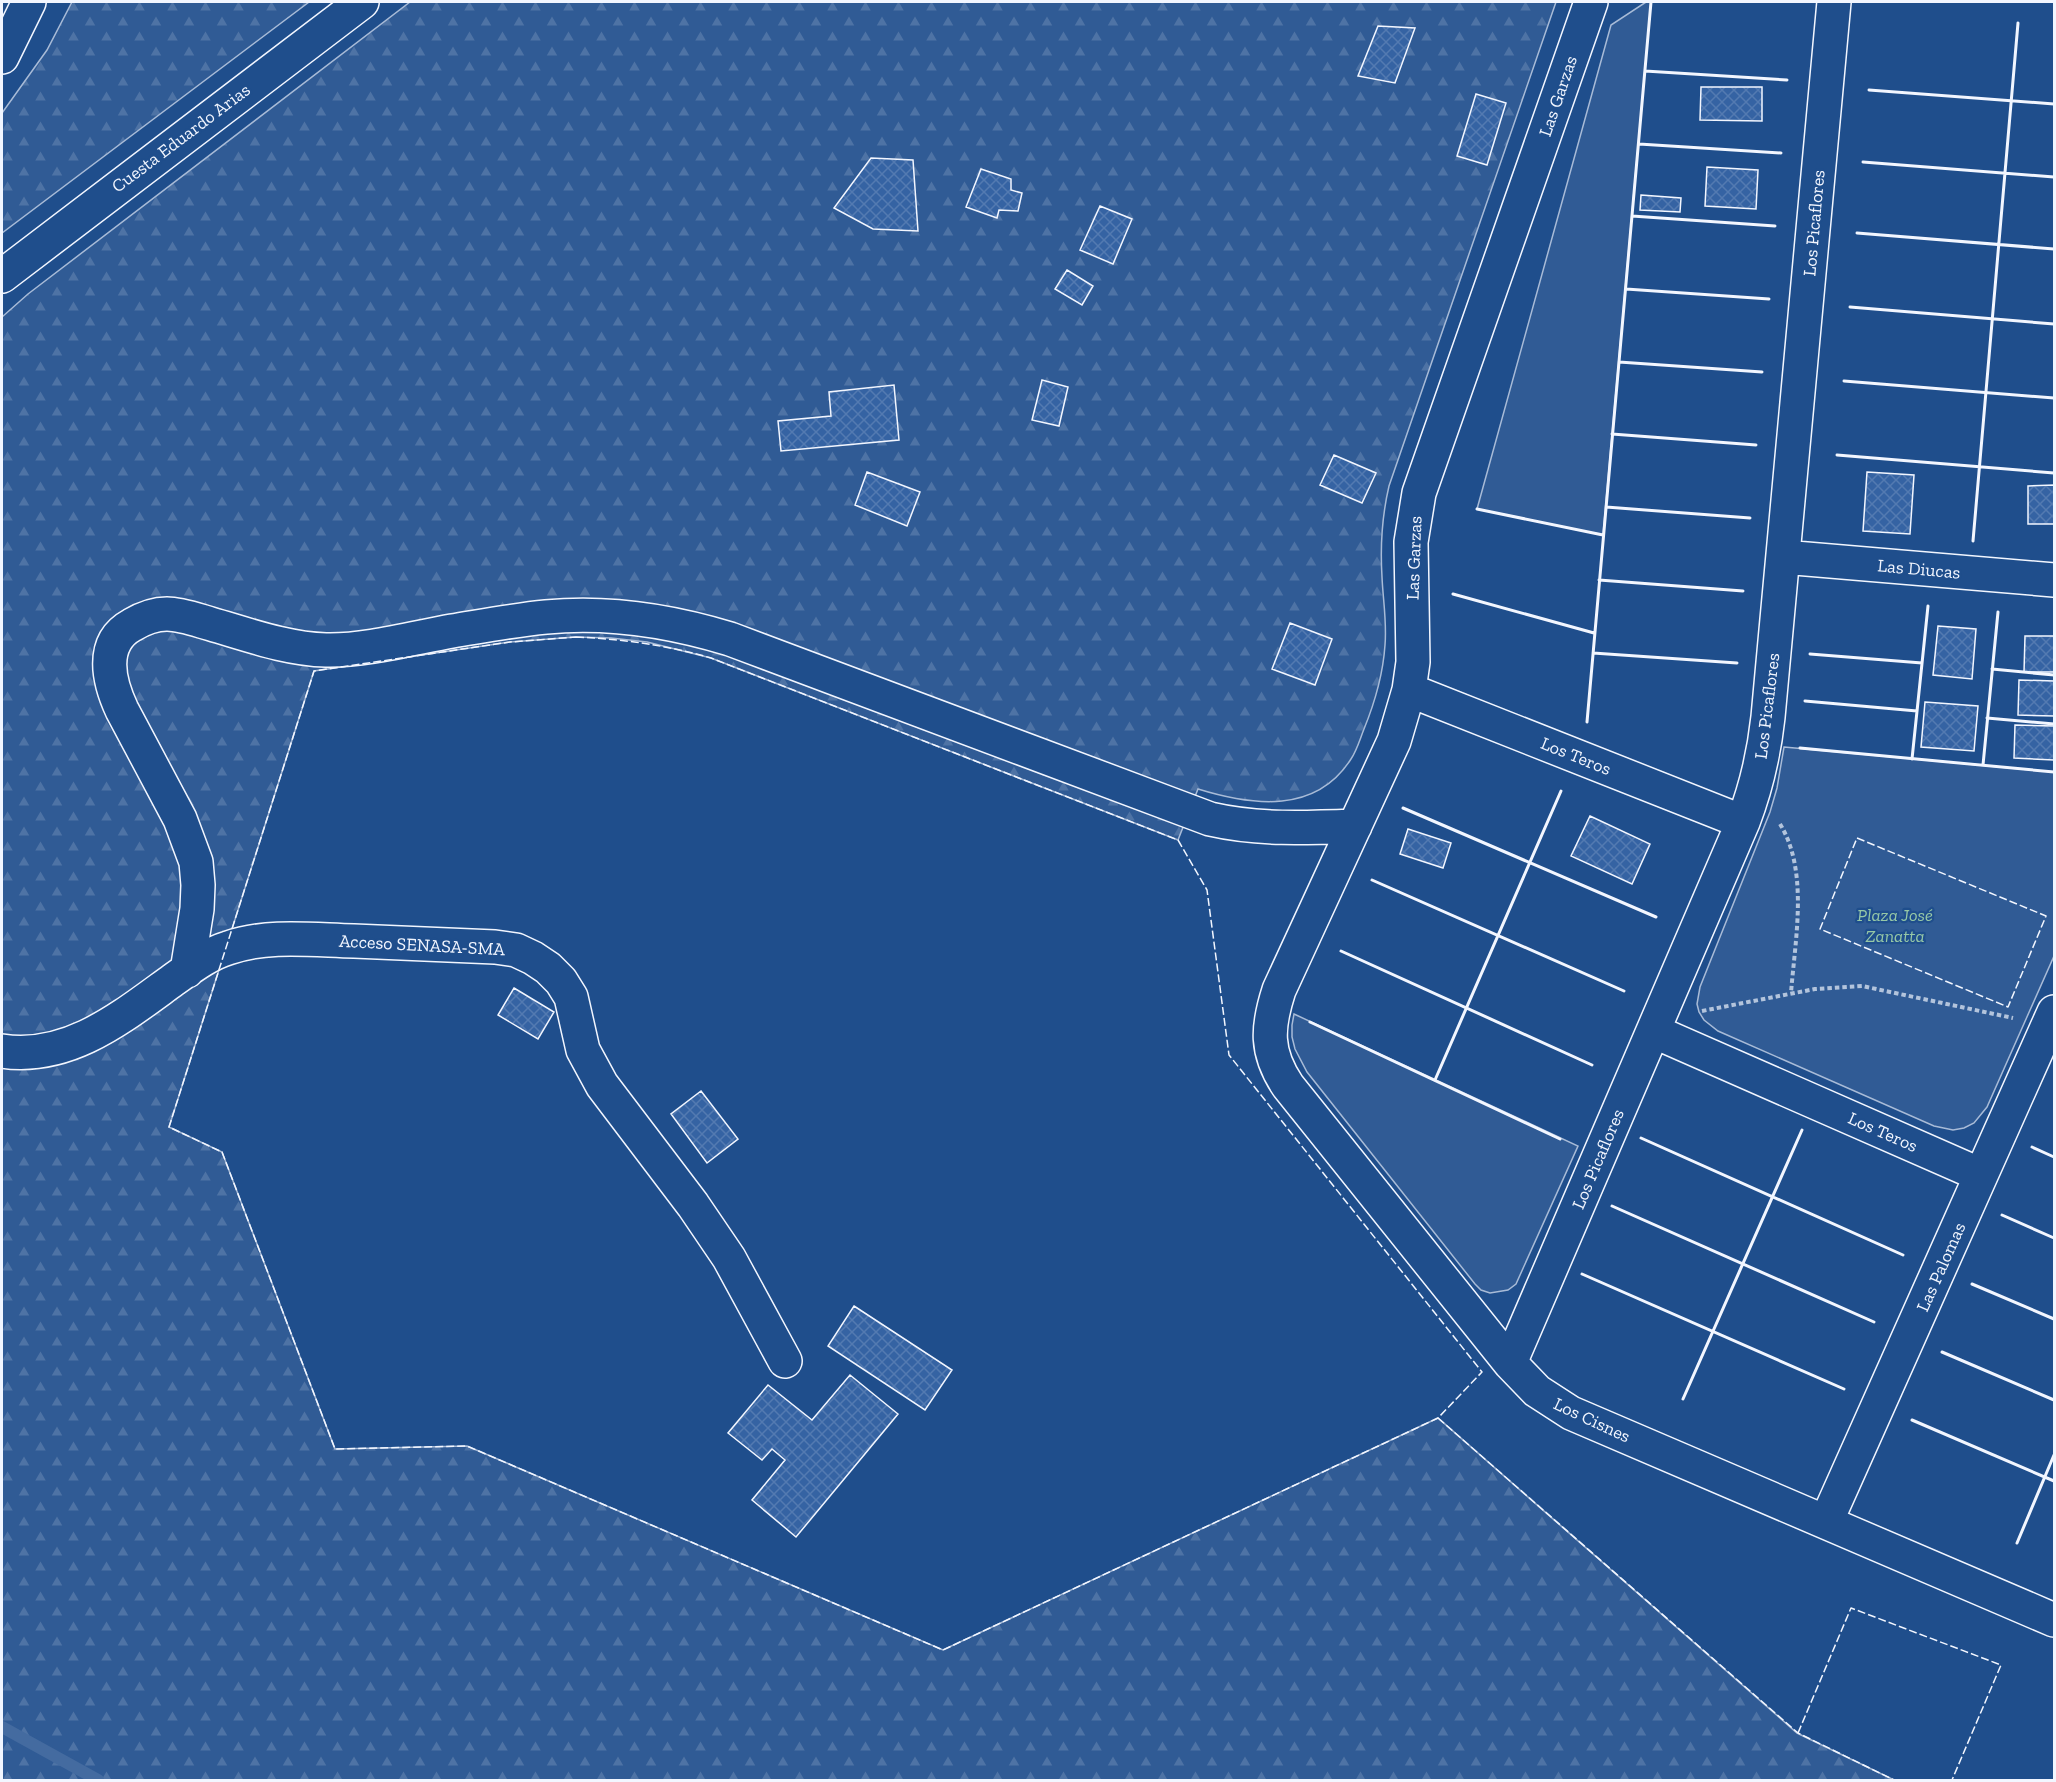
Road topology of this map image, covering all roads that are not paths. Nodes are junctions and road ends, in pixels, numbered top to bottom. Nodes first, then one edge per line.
1 (29, 2) edge
2 (362, 2) edge
3 (1591, 2) edge
4 (1834, 2) edge
5 (2, 57) edge
6 (2, 276) edge
7 (1783, 557) junction
8 (2055, 580) edge
9 (1409, 690) junction
10 (1743, 822) junction
11 (1355, 826) junction
12 (187, 970) junction
13 (2055, 1011) edge
14 (1653, 1031) junction
15 (1270, 1043) joint
16 (2, 1051) edge
17 (1982, 1175) junction
18 (785, 1361) dead end
19 (1510, 1363) junction
20 (1826, 1522) junction
21 (2055, 1620) edge

1 - 5 street
2 - 6 street, Cuesta Eduardo Arias
3 - 9 street, Las Garzas
4 - 7 street, Los Picaflores
7 - 8 street, Las Diucas
7 - 10 street, Los Picaflores
9 - 10 street, Los Teros
9 - 11 street, Las Garzas
10 - 14 street, Los Picaflores
11 - 12 street
11 - 15 street, Las Garzas
12 - 16 street, Acceso SENASA-SMA
12 - 18 street, Acceso SENASA-SMA
13 - 17 street, Las Palomas
14 - 17 street, Los Teros
14 - 19 street, Los Picaflores
15 - 19 street, Los Cisnes
17 - 20 street, Las Palomas
19 - 20 street, Los Cisnes
20 - 21 street, Los Cisnes

